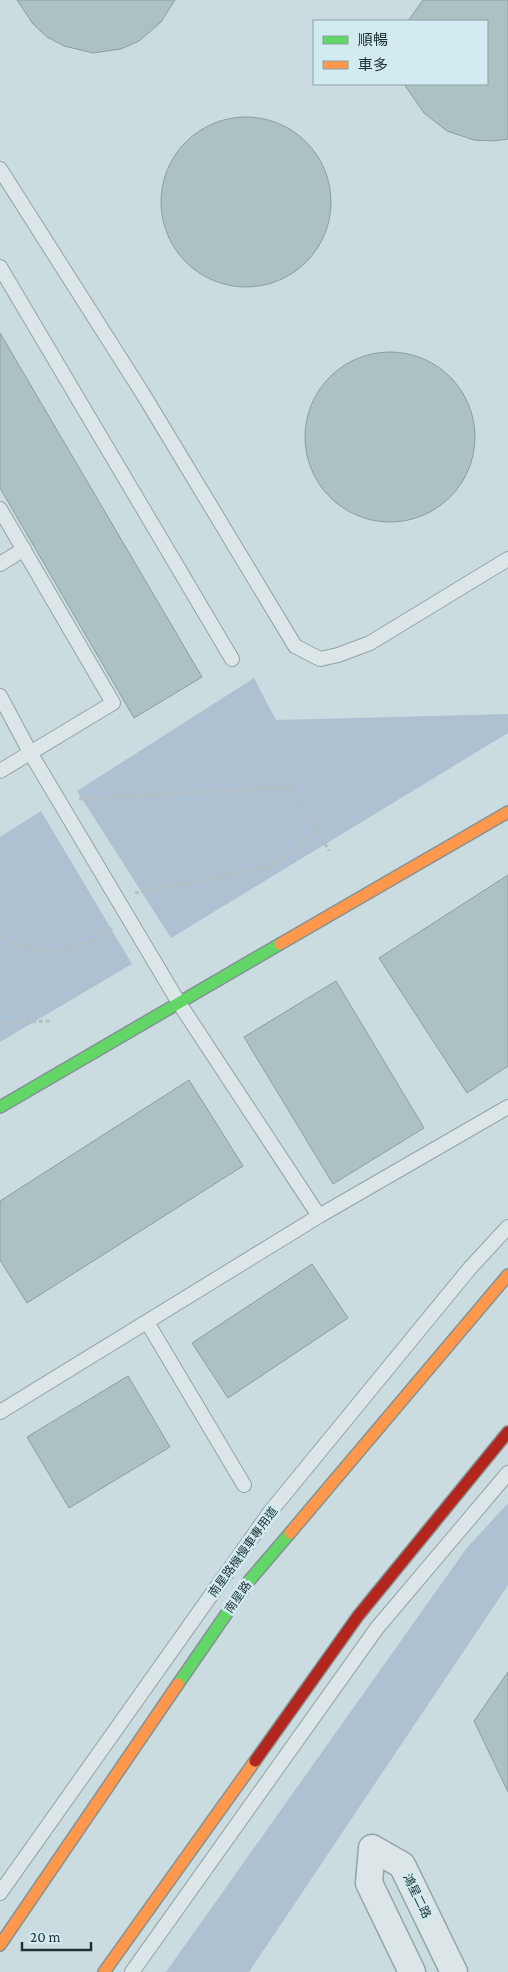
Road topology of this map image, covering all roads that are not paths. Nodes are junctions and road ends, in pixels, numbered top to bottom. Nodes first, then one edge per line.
1 (0, 169) edge
2 (0, 267) edge
3 (0, 509) edge
4 (24, 549) junction
5 (508, 559) edge
6 (0, 564) edge
7 (232, 659) dead end
8 (0, 696) edge
9 (30, 754) junction
10 (0, 771) edge
11 (508, 812) edge
12 (180, 1003) junction
13 (0, 1107) edge
14 (508, 1107) edge
15 (319, 1216) junction
16 (508, 1227) edge
17 (508, 1275) edge
18 (147, 1322) junction
19 (0, 1412) edge
20 (508, 1432) edge
21 (508, 1473) edge
22 (244, 1485) dead end
23 (0, 1893) edge
24 (0, 1945) edge
25 (104, 1972) edge
26 (132, 1972) edge
27 (412, 1972) edge
28 (454, 1972) edge

1 - 5 lane
2 - 7 lane
3 - 4 lane
4 - 6 lane
4 - 9 lane
8 - 9 lane
9 - 10 lane
9 - 12 lane
11 - 12 street
12 - 13 street
12 - 15 lane
14 - 15 lane
15 - 18 lane
16 - 23 lane, 南星路機慢車專用道
17 - 24 street, 南星路
18 - 19 lane
18 - 22 lane
20 - 25 street
21 - 26 lane
27 - 28 street, 鴻星二路

